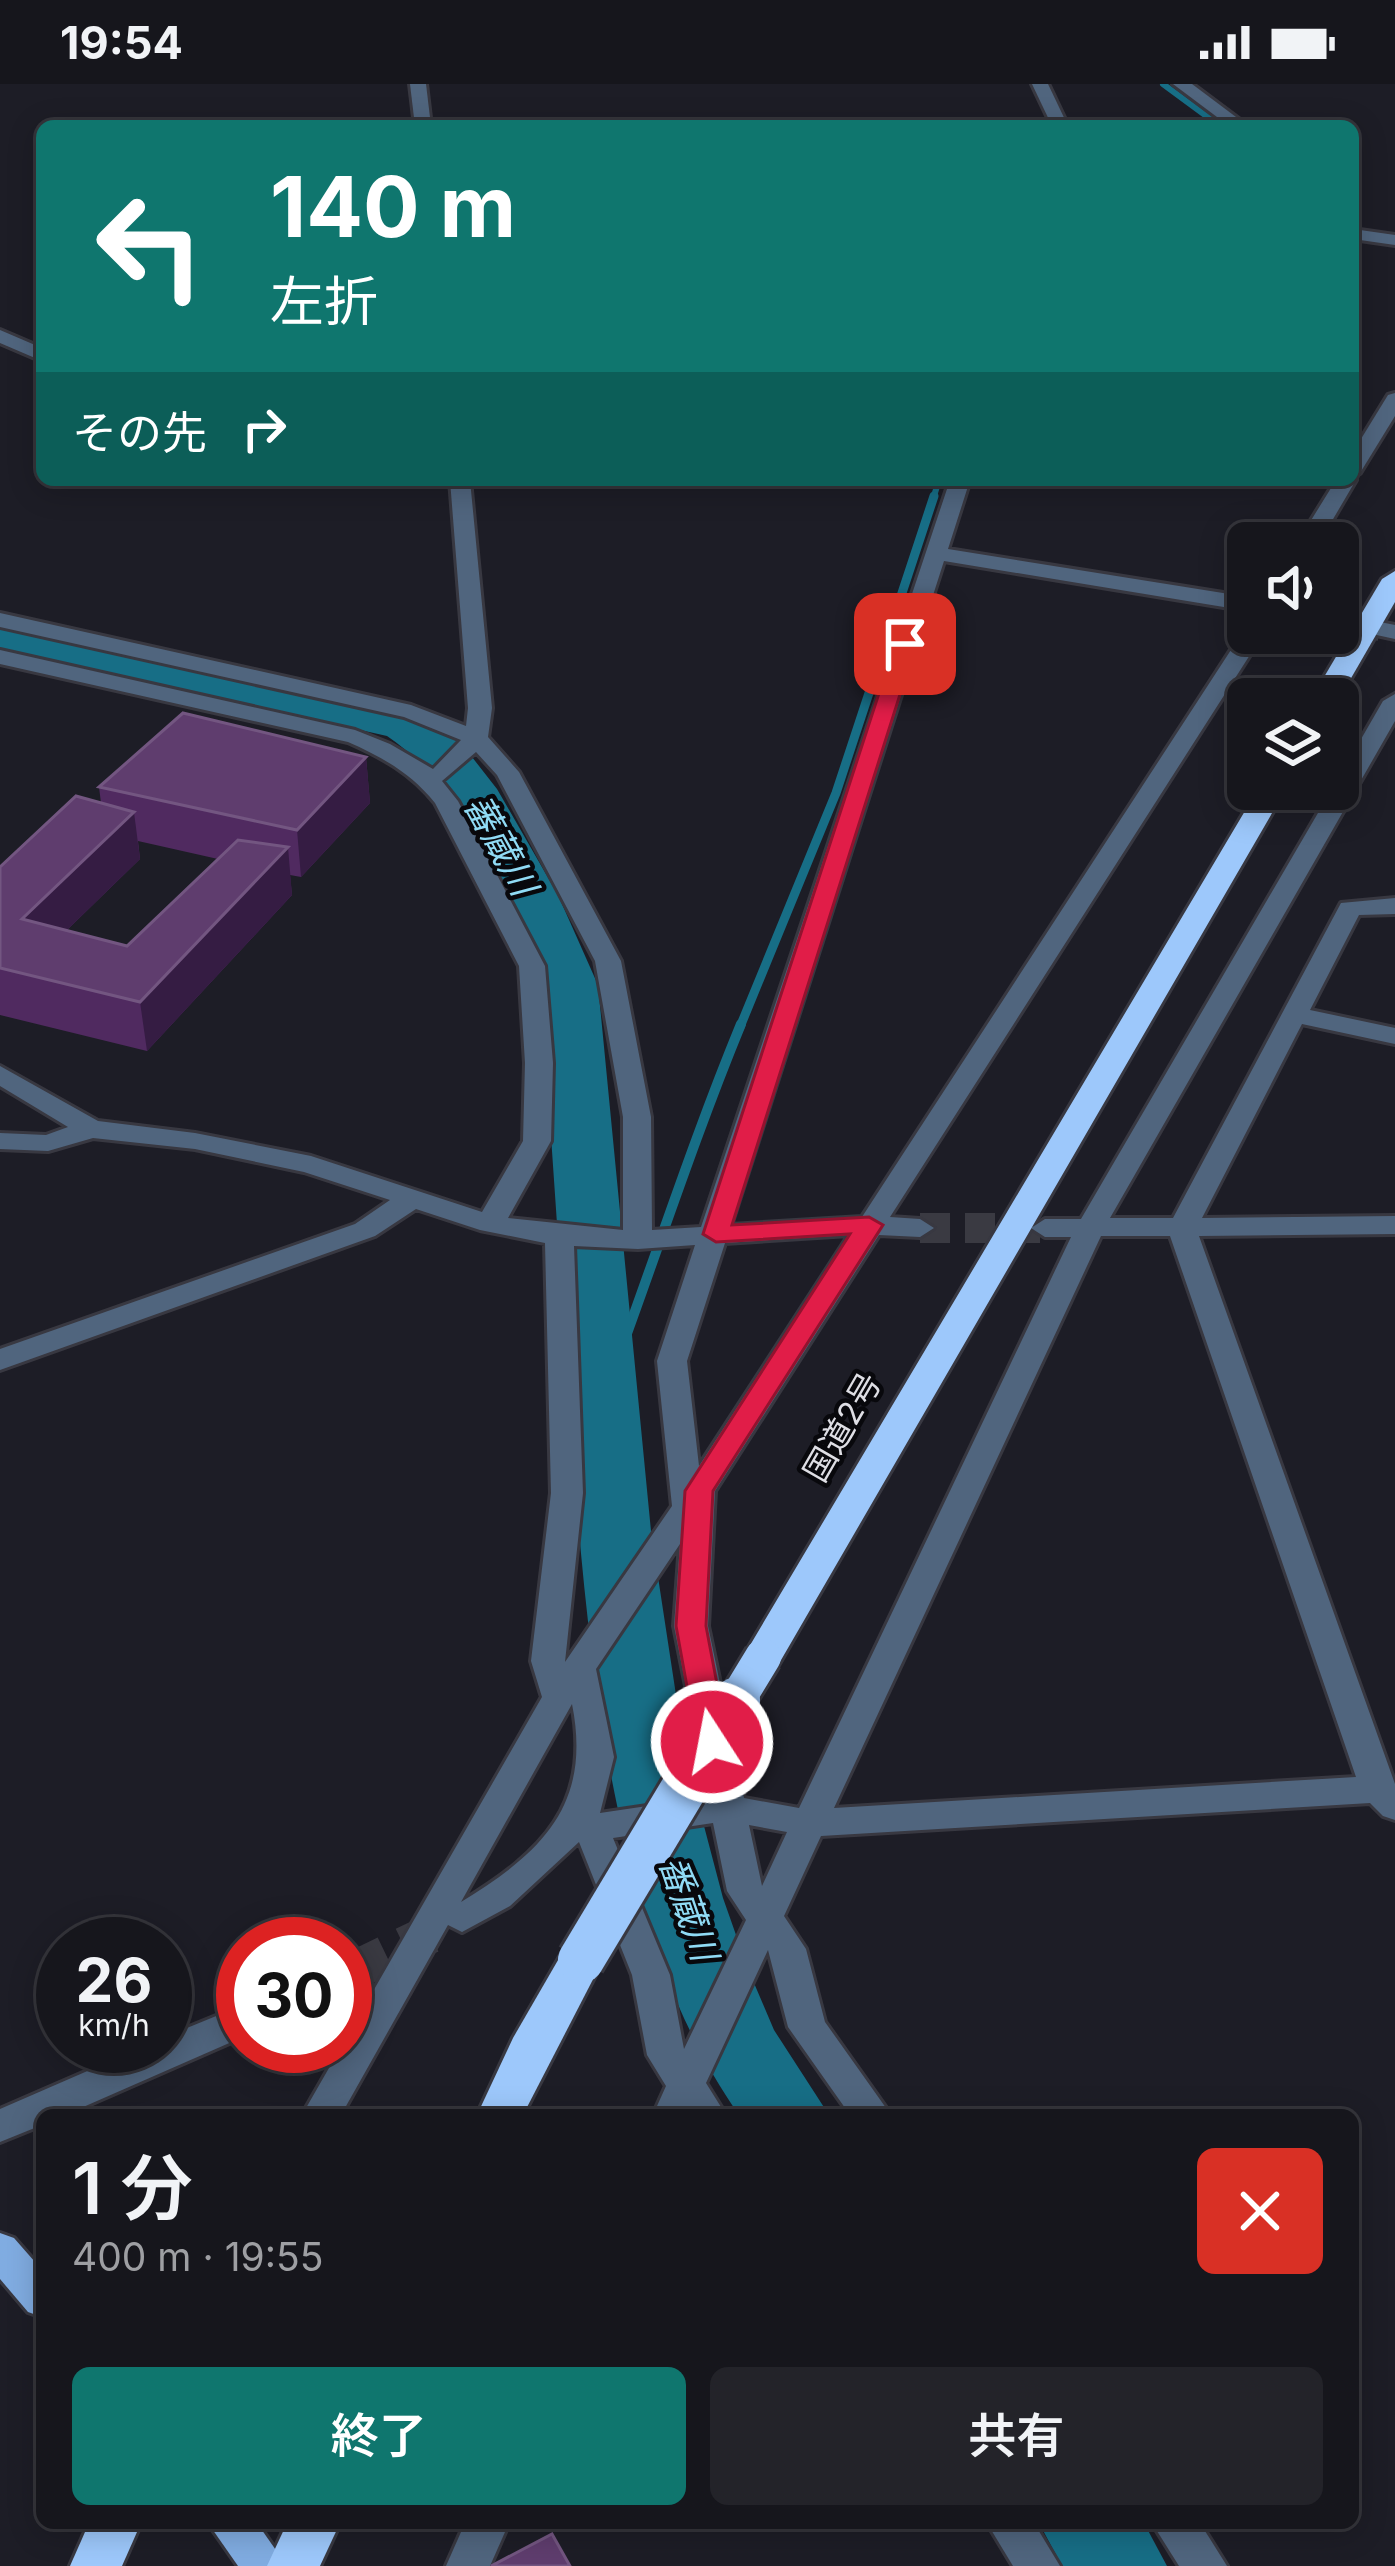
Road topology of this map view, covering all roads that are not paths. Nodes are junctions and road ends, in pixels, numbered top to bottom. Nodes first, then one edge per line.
1 (418, 84) edge
2 (1040, 84) edge
3 (1180, 84) edge
4 (422, 120) edge
5 (1057, 120) edge
6 (1231, 120) edge
7 (1359, 235) edge
8 (1395, 240) edge
9 (0, 336) edge
10 (36, 353) edge
11 (1395, 399) edge
12 (1359, 459) edge
13 (461, 486) edge
14 (958, 486) edge
15 (1342, 486) edge
16 (1321, 522) edge
17 (934, 553) junction
18 (1395, 579) edge
19 (1227, 601) edge
20 (0, 620) edge
21 (130, 651) junction
22 (1239, 654) edge
23 (0, 657) edge
24 (101, 676) junction
25 (1337, 678) edge
26 (1395, 701) edge
27 (476, 739) junction
28 (435, 776) junction
29 (1260, 810) edge
30 (1395, 906) edge
31 (1292, 1014) junction
32 (1395, 1036) edge
33 (0, 1074) edge
34 (91, 1129) junction
35 (0, 1141) edge
36 (411, 1199) junction
37 (490, 1224) junction
38 (869, 1225) junction
39 (1395, 1225) edge
40 (1091, 1226) junction
41 (920, 1228) tunnel mouth
42 (1045, 1228) tunnel mouth
43 (1182, 1228) junction
44 (716, 1234) junction
45 (565, 1237) junction
46 (639, 1240) junction
47 (0, 1360) edge
48 (693, 1499) junction
49 (570, 1684) junction
50 (1386, 1798) edge
51 (725, 1808) junction
52 (810, 1823) junction
53 (589, 1824) junction
54 (462, 1918) tunnel mouth
55 (764, 1922) junction
56 (216, 2032) edge
57 (688, 2105) edge
58 (39, 2109) edge
59 (324, 2109) edge
60 (503, 2109) edge
61 (868, 2109) edge
62 (36, 2110) edge
63 (0, 2126) edge
64 (0, 2250) edge
65 (36, 2292) edge
66 (112, 2529) edge
67 (235, 2529) edge
68 (311, 2529) edge
69 (484, 2529) edge
70 (1013, 2529) edge
71 (1178, 2529) edge
72 (96, 2566) edge
73 (265, 2566) edge
74 (293, 2566) edge
75 (468, 2566) edge
76 (1038, 2566) edge
77 (1205, 2566) edge

1 - 4 street
2 - 5 street
3 - 6 street
7 - 8 street
9 - 10 street
11 - 12 street
13 - 27 street
14 - 17 street
15 - 16 street
17 - 19 street
17 - 44 street
18 - 25 highway
20 - 21 street
21 - 24 street
21 - 27 street
22 - 38 street
23 - 24 street
24 - 28 street
26 - 40 street
27 - 28 street
27 - 46 street
28 - 37 street
29 - 60 highway, 国道2号, bridge
30 - 31 street
31 - 32 street
31 - 43 street
33 - 34 street
34 - 35 street
34 - 36 street
36 - 37 street
36 - 47 street
37 - 45 street
38 - 41 street
38 - 44 street
38 - 48 street
39 - 43 street
40 - 42 street
40 - 43 street
40 - 52 street
43 - 50 street
44 - 46 street
44 - 48 street
45 - 46 street
45 - 49 street
48 - 49 street
48 - 51 street
49 - 53 street
49 - 59 street
50 - 52 street
51 - 52 street
51 - 53 street
51 - 55 street
52 - 55 street
53 - 54 street
53 - 57 street
55 - 57 street
55 - 61 street
56 - 58 street
62 - 63 street
64 - 65 main road
66 - 72 highway
67 - 73 main road
68 - 74 highway
69 - 75 street
70 - 76 street
71 - 77 street

